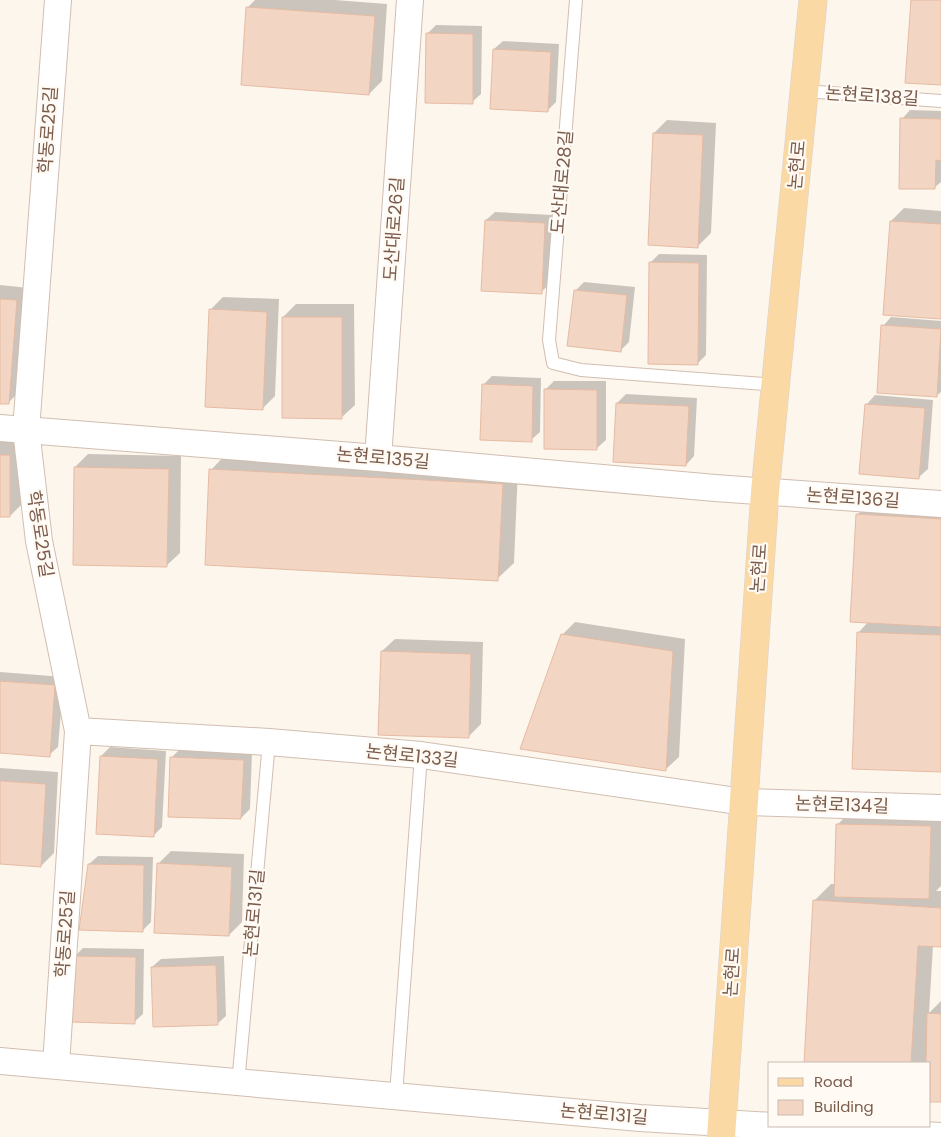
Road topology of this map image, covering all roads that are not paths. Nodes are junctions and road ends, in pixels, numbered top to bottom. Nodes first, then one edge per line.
1 (58, 0) edge
2 (410, 0) edge
3 (576, 0) edge
4 (813, 0) edge
5 (804, 91) junction
6 (941, 101) edge
7 (776, 385) junction
8 (0, 428) edge
9 (26, 430) junction
10 (378, 458) junction
11 (765, 492) junction
12 (941, 504) edge
13 (78, 731) junction
14 (269, 742) junction
15 (421, 755) junction
16 (744, 802) junction
17 (941, 808) edge
18 (0, 1061) edge
19 (56, 1065) junction
20 (238, 1084) junction
21 (396, 1095) junction
22 (721, 1130) edge
23 (941, 1136) edge

1 - 9 street, 학동로25길
2 - 10 street, 도산대로26길
3 - 7 lane, 도산대로28길
4 - 5 main road, 논현로
5 - 6 lane, 논현로138길
5 - 7 main road, 논현로
7 - 11 main road, 논현로
8 - 9 street, 논현로135길
9 - 10 street, 논현로135길
9 - 13 street, 학동로25길
10 - 11 street, 논현로135길
11 - 12 street, 논현로136길
11 - 16 main road, 논현로
13 - 14 street, 논현로133길
13 - 19 street, 학동로25길
14 - 15 street, 논현로133길
14 - 20 lane, 논현로131길
15 - 16 street, 논현로133길
15 - 21 lane
16 - 17 street, 논현로134길
16 - 22 main road, 논현로
18 - 19 street, 논현로131길
19 - 20 street, 논현로131길
20 - 21 street, 논현로131길
21 - 22 street, 논현로131길
22 - 23 street, 논현로131길

